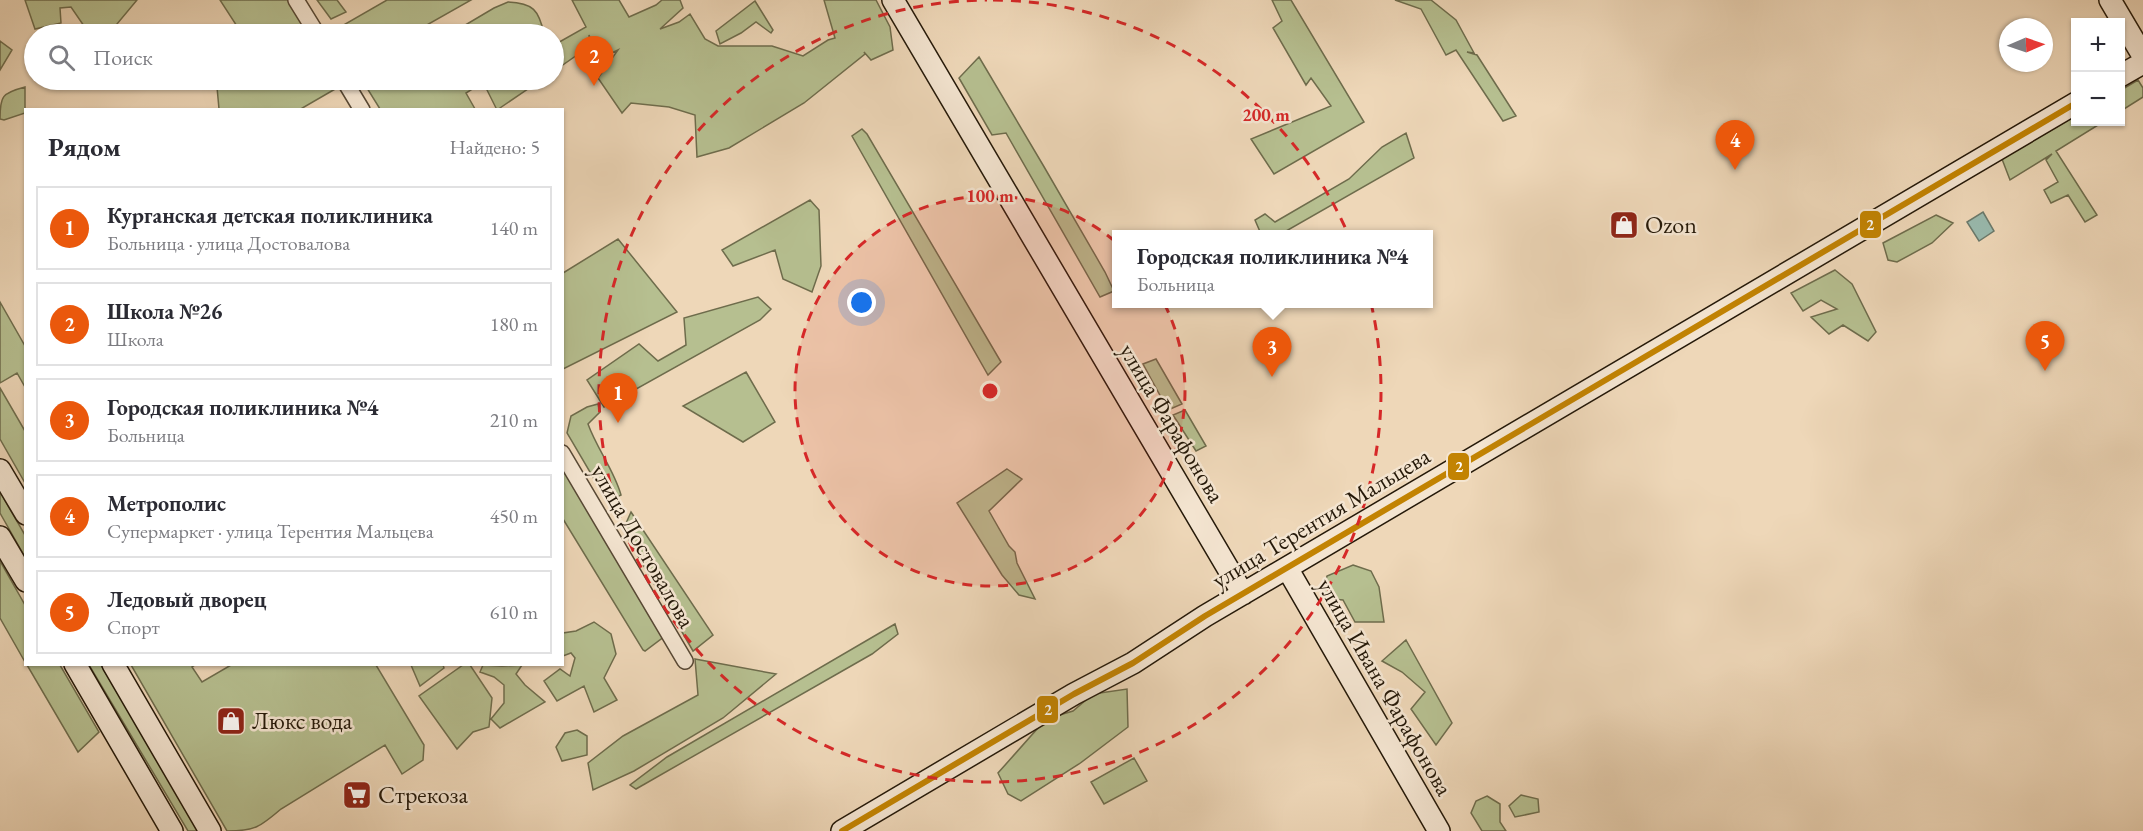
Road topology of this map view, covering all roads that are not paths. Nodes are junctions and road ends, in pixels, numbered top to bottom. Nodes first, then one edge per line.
1 (296, 0) edge
2 (893, 0) edge
3 (2110, 0) edge
4 (311, 24) edge
5 (2143, 56) edge
6 (2143, 63) edge
7 (2125, 74) edge
8 (350, 90) edge
9 (2071, 106) edge
10 (361, 108) edge
11 (564, 456) edge
12 (0, 470) edge
13 (24, 511) edge
14 (0, 537) edge
15 (1287, 568) junction
16 (24, 578) edge
17 (1243, 594) junction
18 (685, 661) dead end
19 (76, 666) edge
20 (115, 666) edge
21 (172, 831) edge
22 (210, 831) edge
23 (842, 831) edge
24 (1439, 831) edge

1 - 4 street
2 - 17 street, улица Фарафонова
3 - 5 street
6 - 7 street
8 - 10 street
9 - 15 street, улица Терентия Мальцева
11 - 18 street, улица Достовалова
12 - 13 street
14 - 16 street
15 - 17 street, улица Терентия Мальцева
15 - 24 street, улица Ивана Фарафонова
17 - 23 street, улица Терентия Мальцева
19 - 21 street
20 - 22 street

